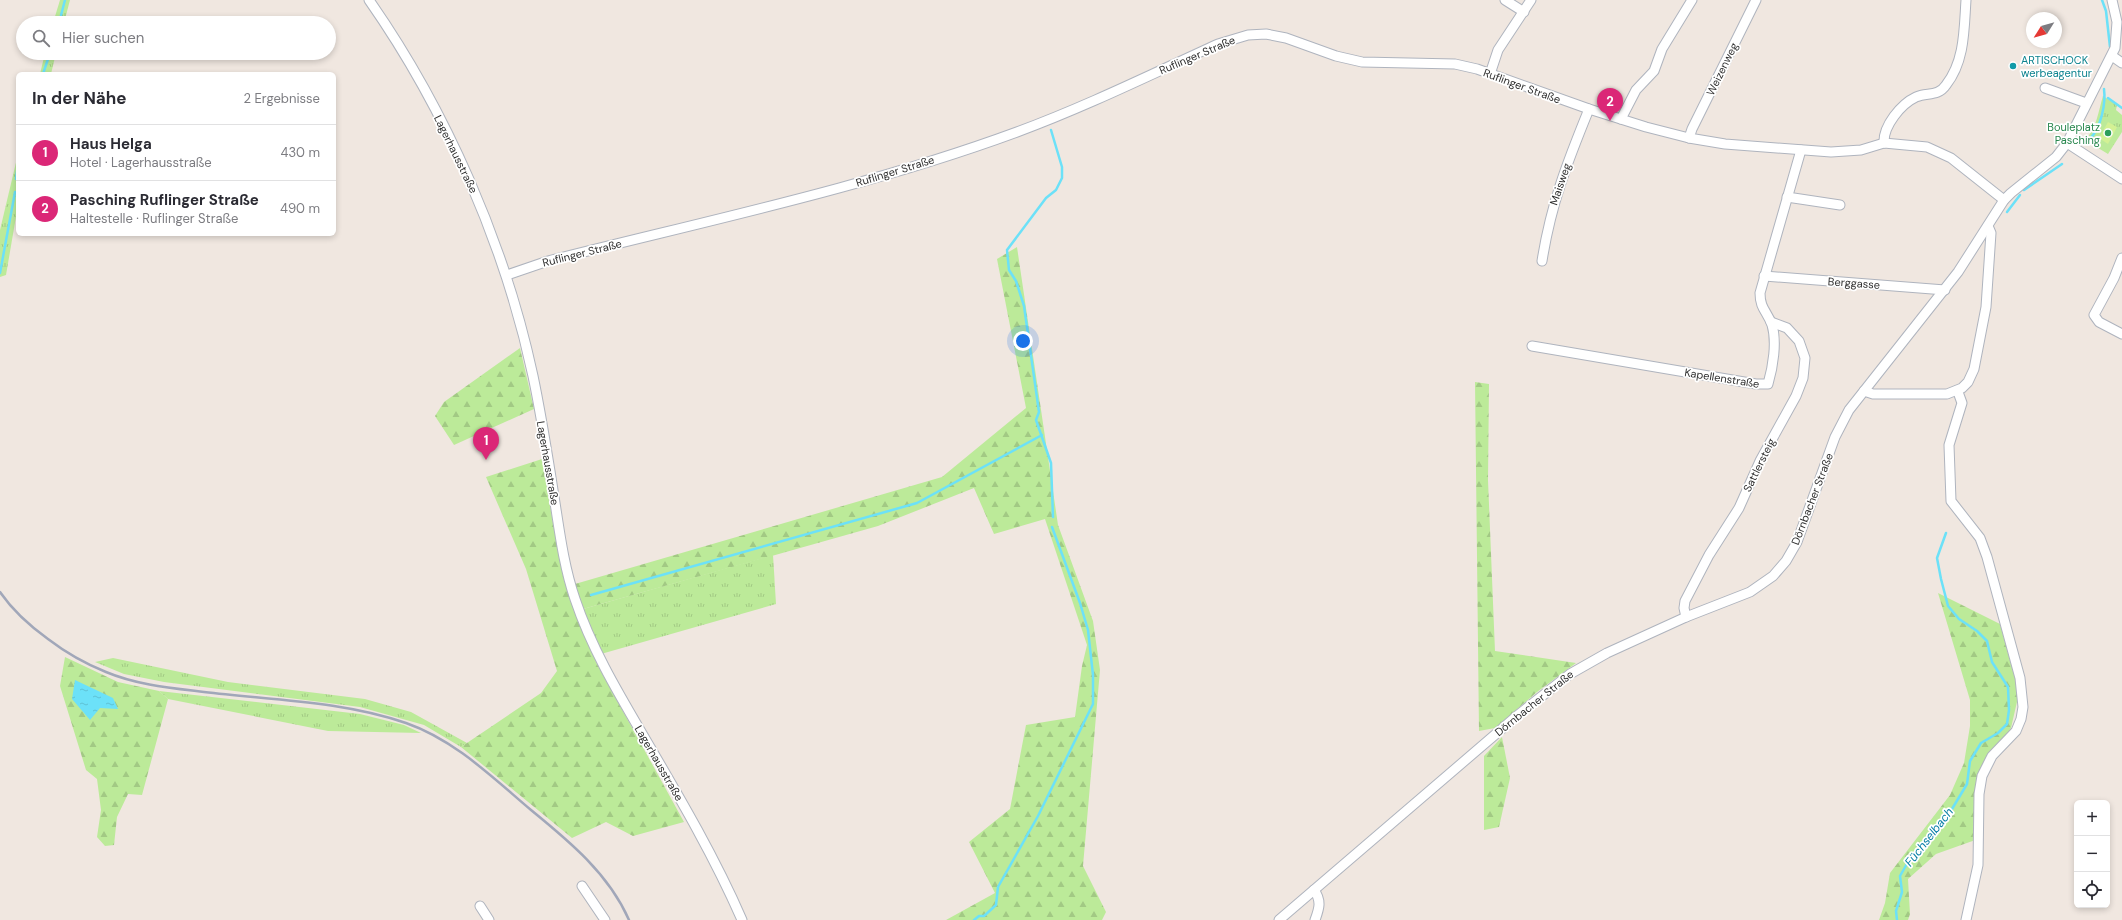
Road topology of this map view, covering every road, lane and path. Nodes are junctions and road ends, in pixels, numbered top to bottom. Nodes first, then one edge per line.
1 (369, 0) edge
2 (1505, 0) edge
3 (1531, 0) edge
4 (1692, 0) edge
5 (1756, 0) edge
6 (1966, 0) edge
7 (2112, 0) edge
8 (1524, 12) junction
9 (2120, 22) edge
10 (2112, 56) junction
11 (2122, 63) edge
12 (1490, 74) junction
13 (2045, 88) dead end
14 (2086, 103) junction
15 (1589, 109) junction
16 (1621, 119) junction
17 (1689, 138) junction
18 (1884, 143) junction
19 (2067, 143) junction
20 (1801, 150) junction
21 (2122, 179) edge
22 (1787, 197) junction
23 (2004, 200) junction
24 (1840, 205) dead end
25 (1988, 226) junction
26 (2122, 258) edge
27 (1542, 261) dead end
28 (507, 275) junction
29 (1764, 276) junction
30 (1944, 290) junction
31 (1771, 322) junction
32 (2122, 334) edge
33 (1532, 346) dead end
34 (1864, 390) junction
35 (1958, 392) junction
36 (1686, 618) junction
37 (582, 886) dead end
38 (1314, 890) junction
39 (480, 906) dead end
40 (489, 920) edge
41 (605, 920) edge
42 (742, 920) edge
43 (1279, 920) edge
44 (1315, 920) edge
45 (1966, 920) edge

1 - 28 street, Lagerhausstraße
2 - 8 street
3 - 8 street
4 - 16 street
5 - 17 street, Weizenweg
6 - 18 street
7 - 9 street, Dörnbacher Straße
8 - 12 street
9 - 10 street, Dörnbacher Straße
10 - 11 street
10 - 14 street, Dörnbacher Straße
12 - 15 street, Ruflinger Straße
12 - 28 street, Ruflinger Straße
13 - 14 street
14 - 19 street, Dörnbacher Straße
15 - 16 street, Ruflinger Straße
15 - 27 street, Maisweg
16 - 17 street, Ruflinger Straße
17 - 20 street, Ruflinger Straße
18 - 20 street, Ruflinger Straße
18 - 23 street, Ruflinger Straße
19 - 21 street
19 - 23 street, Dörnbacher Straße
20 - 22 street, Kapellenstraße
22 - 24 street
22 - 29 street, Kapellenstraße
23 - 25 street, Dörnbacher Straße
25 - 30 street, Dörnbacher Straße
25 - 35 street
26 - 32 street
28 - 42 street, Lagerhausstraße
29 - 30 street, Berggasse
29 - 31 street, Kapellenstraße
30 - 34 street, Dörnbacher Straße
31 - 33 street, Kapellenstraße
31 - 36 street, Sattlersteig
34 - 35 street
34 - 36 street, Dörnbacher Straße
35 - 45 street
36 - 38 street, Dörnbacher Straße
37 - 41 street
38 - 43 street, Dörnbacher Straße
38 - 44 street
39 - 40 street

